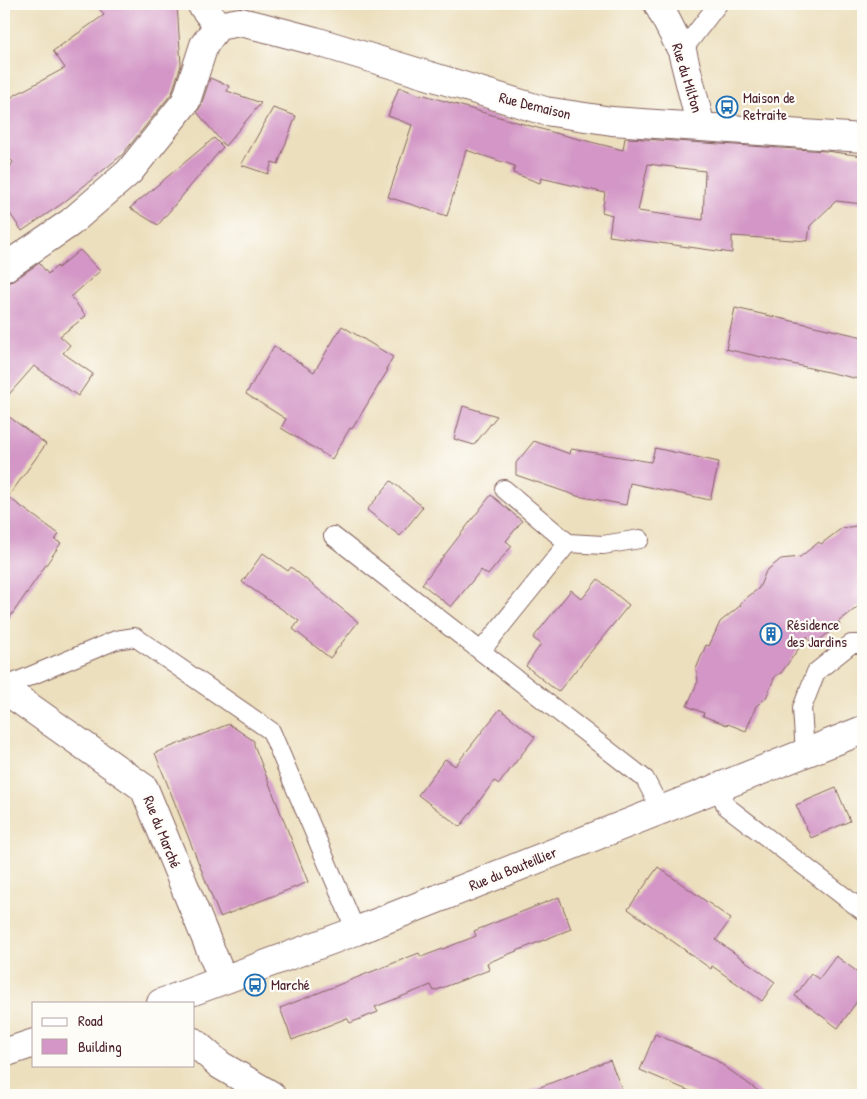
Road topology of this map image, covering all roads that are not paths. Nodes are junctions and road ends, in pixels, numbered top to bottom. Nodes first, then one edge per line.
1 (201, 4) edge
2 (658, 4) edge
3 (718, 4) edge
4 (218, 26) junction
5 (682, 51) junction
6 (701, 127) junction
7 (863, 138) edge
8 (4, 268) edge
9 (504, 490) dead end
10 (333, 536) dead end
11 (640, 539) dead end
12 (568, 542) junction
13 (863, 644) edge
14 (481, 651) junction
15 (4, 688) edge
16 (863, 730) edge
17 (805, 753) junction
18 (718, 787) junction
19 (660, 810) junction
20 (863, 911) edge
21 (356, 931) junction
22 (223, 980) junction
23 (165, 1002) edge
24 (195, 1043) edge
25 (32, 1044) edge
26 (4, 1053) edge
27 (271, 1095) edge

1 - 4 street
2 - 5 street, Rue du Milton
3 - 5 lane
4 - 6 street, Rue Demaison
4 - 8 street
5 - 6 street, Rue du Milton
6 - 7 street, Rue Demaison
9 - 12 lane
10 - 14 lane
11 - 12 lane
12 - 14 lane
13 - 17 lane
14 - 19 lane
15 - 21 lane
15 - 22 street, Rue du Marché
16 - 17 street, Rue du Bouteillier
17 - 18 street, Rue du Bouteillier
18 - 19 street, Rue du Bouteillier
18 - 20 lane
19 - 21 street, Rue du Bouteillier
21 - 22 street, Rue du Bouteillier
22 - 23 street, Rue du Bouteillier
24 - 27 street
25 - 26 street

